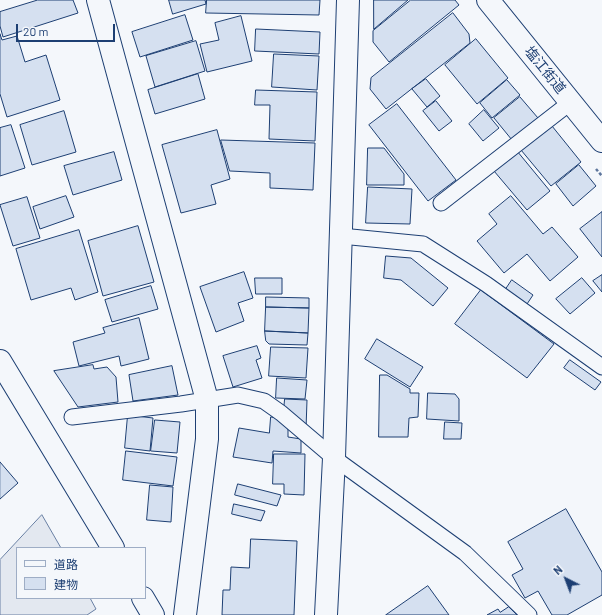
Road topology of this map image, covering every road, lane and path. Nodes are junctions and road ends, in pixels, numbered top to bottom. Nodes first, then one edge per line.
1 (98, 0) edge
2 (348, 0) edge
3 (488, 0) edge
4 (571, 102) junction
5 (602, 141) edge
6 (440, 203) dead end
7 (341, 236) junction
8 (0, 361) edge
9 (602, 367) edge
10 (207, 400) junction
11 (72, 417) dead end
12 (334, 458) junction
13 (112, 547) edge
14 (144, 599) edge
15 (153, 615) edge
16 (185, 615) edge
17 (326, 615) edge
18 (529, 615) edge

1 - 10 street
2 - 7 street
3 - 4 street, 塩江街道
4 - 5 street, 塩江街道
4 - 6 lane
7 - 9 lane
7 - 12 street
8 - 13 street
10 - 11 lane
10 - 12 lane
10 - 16 street
12 - 17 street
12 - 18 lane
14 - 15 street

